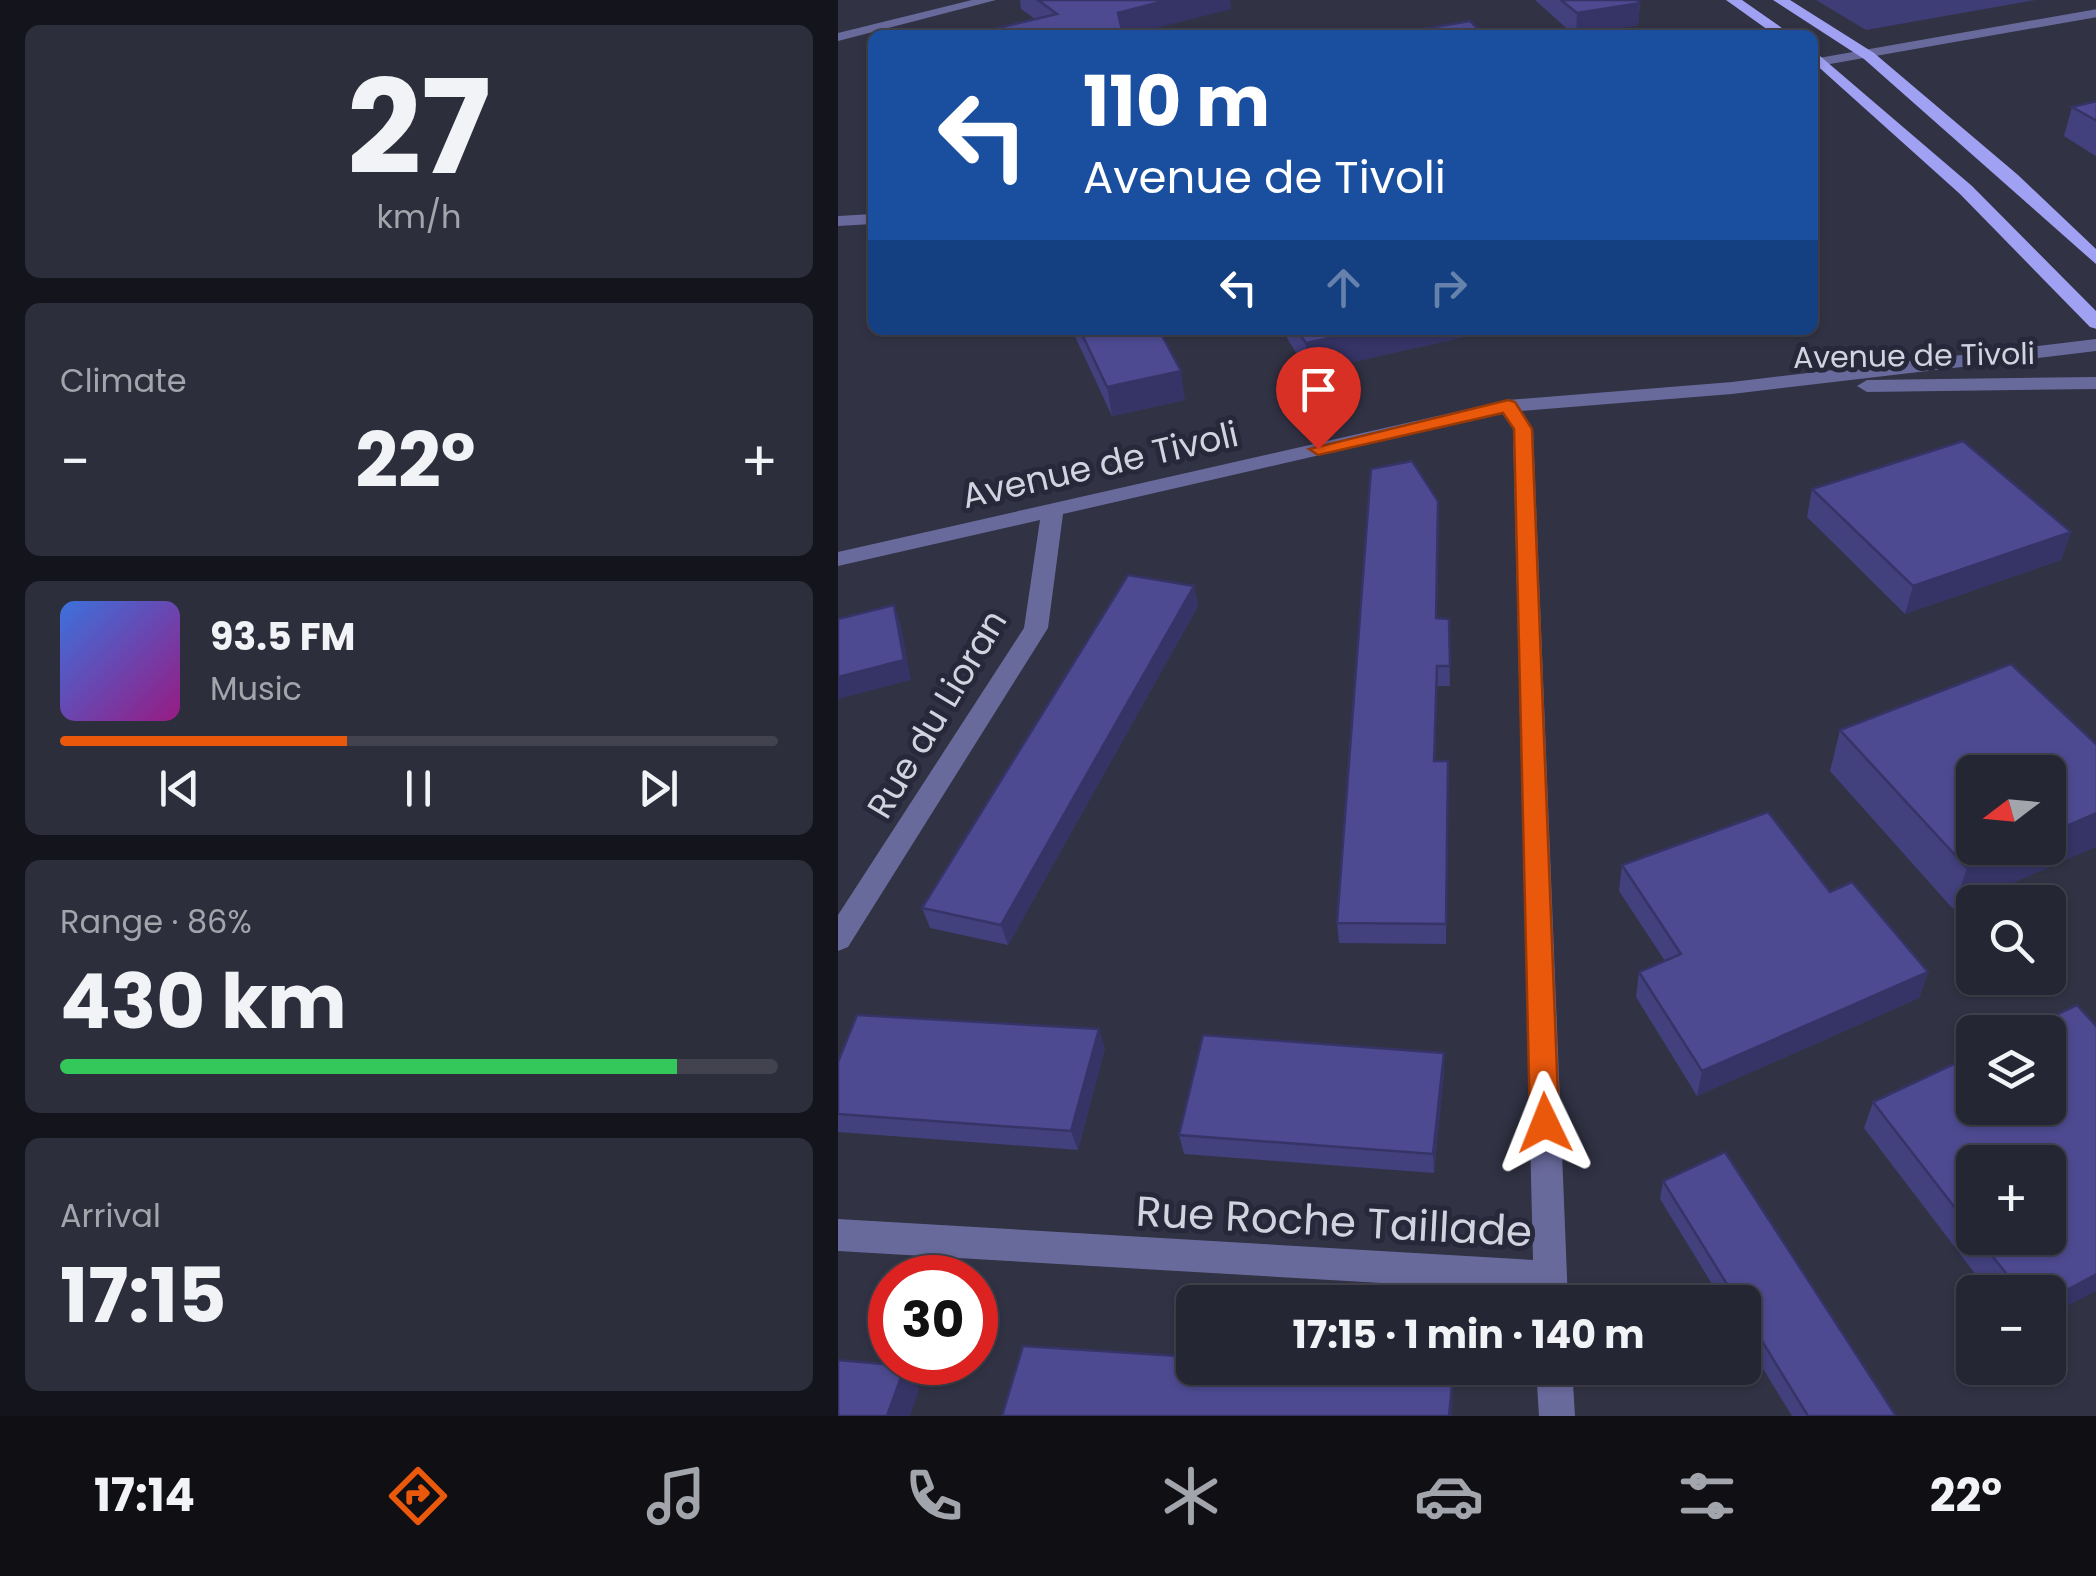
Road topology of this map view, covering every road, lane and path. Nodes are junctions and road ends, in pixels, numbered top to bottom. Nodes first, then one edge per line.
1 (989, 0) edge
2 (1733, 0) edge
3 (1780, 0) edge
4 (2096, 13) edge
5 (1778, 30) edge
6 (838, 36) edge
7 (1869, 56) junction
8 (1818, 59) edge
9 (1818, 60) edge
10 (868, 218) edge
11 (838, 221) edge
12 (2096, 260) edge
13 (2096, 323) edge
14 (2096, 346) edge
15 (2096, 383) edge
16 (1732, 388) junction
17 (1508, 406) junction
18 (1052, 509) junction
19 (838, 559) edge
20 (838, 939) edge
21 (838, 1235) edge
22 (1485, 1285) edge
23 (1550, 1285) edge
24 (1555, 1385) edge
25 (1557, 1416) edge

1 - 6 street
2 - 5 main road
3 - 7 main road
4 - 7 street
7 - 8 street
7 - 12 main road
9 - 13 main road
10 - 11 street
14 - 16 street, Avenue de Tivoli
15 - 16 street, Avenue de Tivoli
16 - 17 street, Avenue de Tivoli
17 - 18 street, Avenue de Tivoli
17 - 23 street, Rue Roche Taillade
18 - 19 street, Avenue de Tivoli
18 - 20 street, Rue du Lioran
21 - 22 street, Rue Roche Taillade
24 - 25 street

